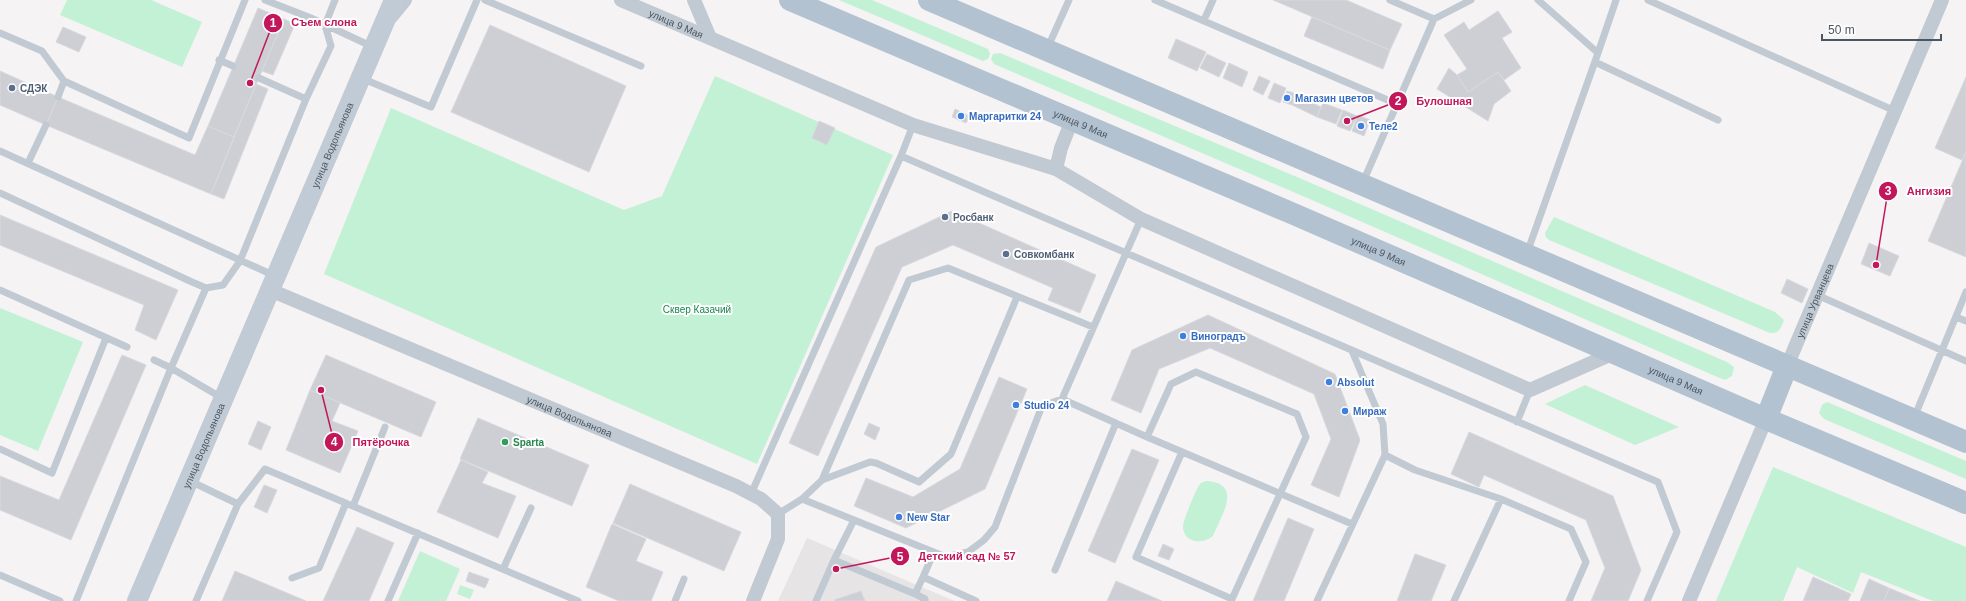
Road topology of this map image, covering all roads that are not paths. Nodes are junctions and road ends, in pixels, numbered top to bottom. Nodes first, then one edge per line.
1 (244, 0) edge
2 (265, 0) edge
3 (335, 0) edge
4 (394, 0) edge
5 (405, 0) edge
6 (477, 0) edge
7 (485, 0) edge
8 (620, 0) edge
9 (694, 0) edge
10 (790, 0) edge
11 (929, 0) edge
12 (1070, 0) edge
13 (1156, 0) edge
14 (1213, 0) edge
15 (1390, 0) edge
16 (1471, 0) edge
17 (1538, 0) edge
18 (1616, 0) edge
19 (1648, 0) edge
20 (1942, 0) edge
21 (1434, 19) junction
22 (1204, 20) junction
23 (325, 25) junction
24 (0, 33) edge
25 (710, 38) junction
26 (377, 39) junction
27 (1047, 50) junction
28 (1598, 54) junction
29 (219, 60) junction
30 (1595, 62) junction
31 (233, 66) dead end
32 (642, 66) dead end
33 (259, 78) dead end
34 (360, 78) junction
35 (64, 81) junction
36 (58, 97) dead end
37 (306, 99) junction
38 (1398, 104) junction
39 (1895, 111) junction
40 (1072, 120) junction
41 (1718, 120) dead end
42 (46, 125) dead end
43 (913, 125) junction
44 (0, 151) edge
45 (901, 156) junction
46 (28, 163) junction
47 (1056, 169) junction
48 (1362, 184) junction
49 (0, 193) edge
50 (1140, 219) junction
51 (1126, 253) junction
52 (1527, 255) junction
53 (240, 261) junction
54 (273, 283) junction
55 (206, 288) junction
56 (0, 290) edge
57 (1966, 292) edge
58 (1817, 295) junction
59 (1018, 297) junction
60 (1956, 316) junction
61 (1966, 321) edge
62 (1093, 327) junction
63 (106, 338) junction
64 (127, 347) dead end
65 (1352, 351) junction
66 (1941, 351) junction
67 (1614, 353) junction
68 (154, 360) dead end
69 (1966, 362) edge
70 (1787, 366) junction
71 (171, 368) junction
72 (1530, 390) junction
73 (1062, 399) junction
74 (224, 400) junction
75 (1766, 419) junction
76 (1914, 419) junction
77 (1517, 422) junction
78 (1116, 423) junction
79 (385, 427) dead end
80 (1147, 437) junction
81 (1966, 442) edge
82 (0, 449) edge
83 (1182, 452) junction
84 (1385, 455) junction
85 (188, 480) junction
86 (822, 480) junction
87 (751, 494) junction
88 (1281, 494) junction
89 (802, 499) junction
90 (1500, 499) junction
91 (1966, 503) edge
92 (238, 504) junction
93 (350, 505) junction
94 (531, 508) dead end
95 (778, 514) junction
96 (854, 520) junction
97 (1352, 524) junction
98 (418, 533) junction
99 (934, 552) junction
100 (834, 560) junction
101 (503, 569) junction
102 (1055, 570) dead end
103 (0, 575) edge
104 (923, 577) junction
105 (292, 578) dead end
106 (684, 579) dead end
107 (915, 594) junction
108 (60, 601) edge
109 (76, 601) edge
110 (139, 601) edge
111 (196, 601) edge
112 (388, 601) edge
113 (578, 601) edge
114 (675, 601) edge
115 (753, 601) edge
116 (816, 601) edge
117 (925, 601) edge
118 (976, 601) edge
119 (1318, 601) edge
120 (1454, 601) edge
121 (1569, 601) edge
122 (1647, 601) edge
123 (1689, 601) edge

1 - 29 lane
2 - 23 lane
3 - 23 lane
4 - 26 street, улица Водопьянова
5 - 26 street
6 - 34 lane
7 - 32 lane
8 - 25 street, улица 9 Мая
9 - 25 street
10 - 40 main road, улица 9 Мая
11 - 27 main road
12 - 27 lane
13 - 22 lane
14 - 22 lane
15 - 21 lane
16 - 21 lane
17 - 28 lane
18 - 28 lane
19 - 39 lane
20 - 39 street, улица Урванцева
21 - 38 lane
22 - 38 lane
23 - 26 lane
23 - 37 lane
24 - 35 lane
25 - 43 street, улица 9 Мая
26 - 34 street, улица Водопьянова
27 - 48 main road
28 - 30 lane
29 - 31 lane
29 - 35 lane
30 - 41 lane
30 - 52 lane
33 - 37 lane
34 - 54 street, улица Водопьянова
35 - 36 lane
37 - 53 lane
38 - 48 lane
39 - 58 street, улица Урванцева
40 - 47 street
40 - 67 main road, улица 9 Мая
42 - 46 lane
43 - 45 lane
43 - 47 street, улица 9 Мая
44 - 46 lane
45 - 51 lane
45 - 87 lane
46 - 53 lane
47 - 50 street, улица 9 Мая
48 - 52 main road
49 - 55 lane
50 - 51 lane
50 - 72 street, улица 9 Мая
51 - 62 lane
51 - 65 lane
52 - 70 main road
53 - 54 lane
53 - 55 lane
54 - 74 street, улица Водопьянова
54 - 87 street, улица Водопьянова
55 - 71 lane
56 - 63 lane
57 - 60 lane
58 - 66 lane
58 - 70 street, улица Урванцева
59 - 62 lane
59 - 86 lane
59 - 86 lane
60 - 61 lane
60 - 66 lane
62 - 73 lane
63 - 64 lane
63 - 82 lane
65 - 77 lane
65 - 84 lane
66 - 69 lane
66 - 76 lane
67 - 72 street
67 - 75 main road, улица 9 Мая
68 - 71 lane
70 - 75 main road, улица Урванцева
70 - 76 main road
71 - 74 lane
71 - 109 lane
72 - 77 lane
73 - 78 lane
73 - 99 lane
74 - 85 street, улица Водопьянова
75 - 91 main road, улица 9 Мая
75 - 123 street, улица Урванцева
76 - 81 main road
77 - 122 lane
78 - 80 lane
78 - 102 lane
79 - 93 lane
80 - 83 lane
80 - 88 lane
83 - 88 lane
83 - 88 lane
84 - 90 lane
84 - 97 lane
85 - 92 lane
85 - 110 street, улица Водопьянова
86 - 89 lane
87 - 95 street, улица Водопьянова
88 - 97 lane
89 - 95 lane
89 - 96 lane
90 - 120 lane
90 - 121 lane
92 - 93 lane
92 - 111 lane
93 - 98 lane
93 - 105 lane
94 - 101 lane
95 - 115 street
96 - 99 lane
96 - 100 lane
97 - 119 lane
98 - 101 lane
98 - 112 lane
99 - 104 lane
100 - 107 lane
100 - 116 lane
101 - 113 lane
103 - 108 lane
104 - 107 lane
104 - 118 lane
106 - 114 lane
107 - 117 lane

